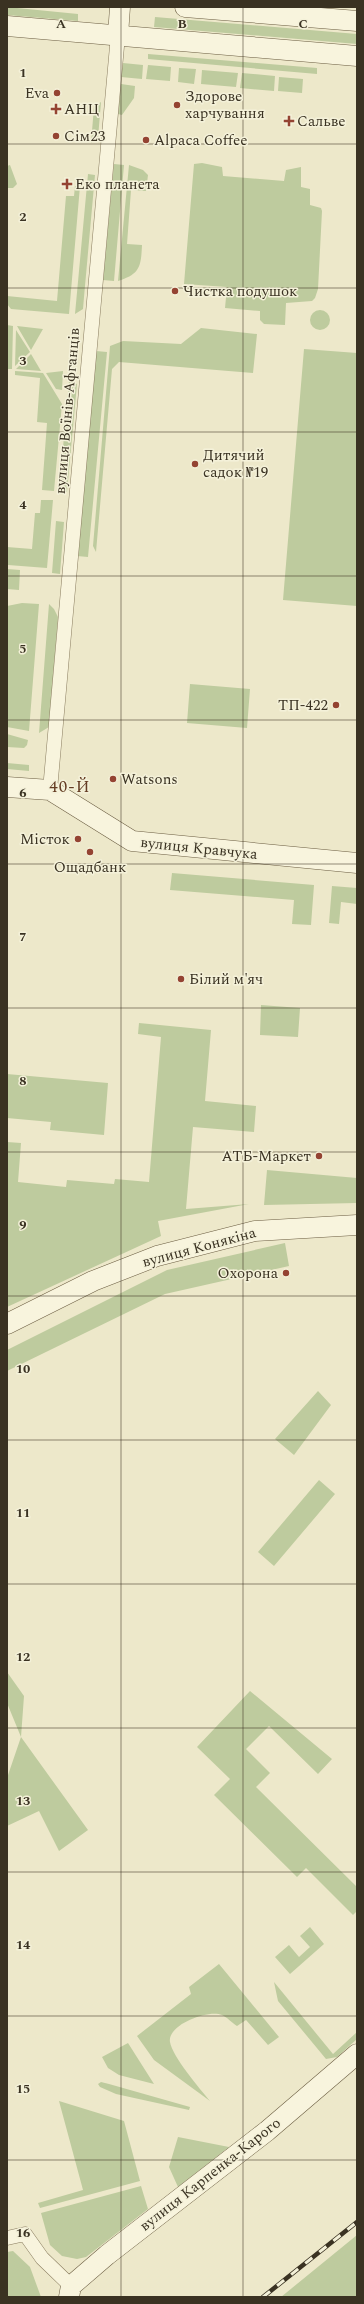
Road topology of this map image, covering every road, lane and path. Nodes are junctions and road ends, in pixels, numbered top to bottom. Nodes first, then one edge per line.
1 (120, 7) edge
2 (185, 7) edge
3 (357, 22) edge
4 (7, 26) edge
5 (118, 36) junction
6 (357, 56) edge
7 (7, 787) edge
8 (50, 790) junction
9 (357, 863) edge
10 (357, 1225) edge
11 (7, 1324) edge
12 (357, 2054) edge
13 (7, 2238) edge
14 (70, 2292) edge

1 - 5 main road
2 - 3 main road
4 - 5 main road
5 - 6 main road
5 - 8 street, вулиця Воїнів-Афганців
7 - 8 main road, вулиця Кравчука
8 - 9 main road, вулиця Кравчука
10 - 11 main road, вулиця Конякіна
12 - 14 main road, вулиця Карпенка-Карого
13 - 14 street

